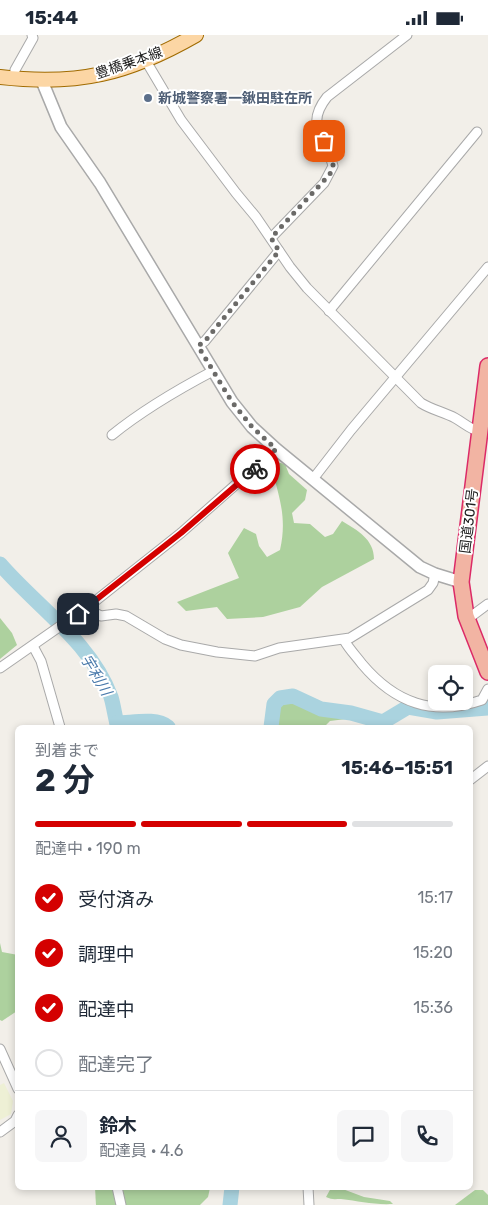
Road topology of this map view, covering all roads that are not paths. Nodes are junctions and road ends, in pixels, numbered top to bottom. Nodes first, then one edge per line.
1 (32, 35) edge
2 (196, 35) edge
3 (407, 35) edge
4 (146, 61) junction
5 (7, 78) edge
6 (42, 81) junction
7 (477, 132) dead end
8 (271, 238) junction
9 (279, 251) junction
10 (488, 267) edge
11 (329, 311) junction
12 (198, 346) junction
13 (488, 366) edge
14 (213, 371) junction
15 (397, 378) junction
16 (481, 432) junction
17 (112, 435) dead end
18 (276, 449) junction
19 (313, 479) junction
20 (435, 574) junction
21 (461, 582) junction
22 (488, 604) edge
23 (89, 606) junction
24 (466, 616) junction
25 (344, 640) junction
26 (34, 645) junction
27 (0, 668) edge
28 (488, 672) edge
29 (488, 689) edge
30 (59, 725) edge
31 (488, 766) edge
32 (473, 778) edge
33 (0, 1049) edge
34 (15, 1082) edge
35 (15, 1121) edge
36 (0, 1132) edge
37 (118, 1190) edge
38 (308, 1190) edge
39 (121, 1205) edge
40 (309, 1205) edge

1 - 5 street
2 - 4 main road, 豊橋乗本線
3 - 8 street
4 - 6 main road, 豊橋乗本線
4 - 8 street
5 - 6 main road, 豊橋乗本線
6 - 12 street
7 - 11 street
8 - 9 street
9 - 11 street
9 - 12 street
10 - 15 street
11 - 15 street
12 - 14 street
13 - 16 highway, 国道301号
14 - 17 street
14 - 18 street
15 - 16 street
15 - 19 street
16 - 21 highway, 国道301号
18 - 19 street
18 - 23 street
19 - 20 street
20 - 21 street
20 - 25 street
21 - 24 highway, 国道301号
22 - 24 street
23 - 25 street
23 - 26 street
24 - 28 highway, 国道301号
25 - 29 street
26 - 27 street
26 - 30 street
31 - 32 street
33 - 34 street
35 - 36 street
37 - 39 street
38 - 40 street

